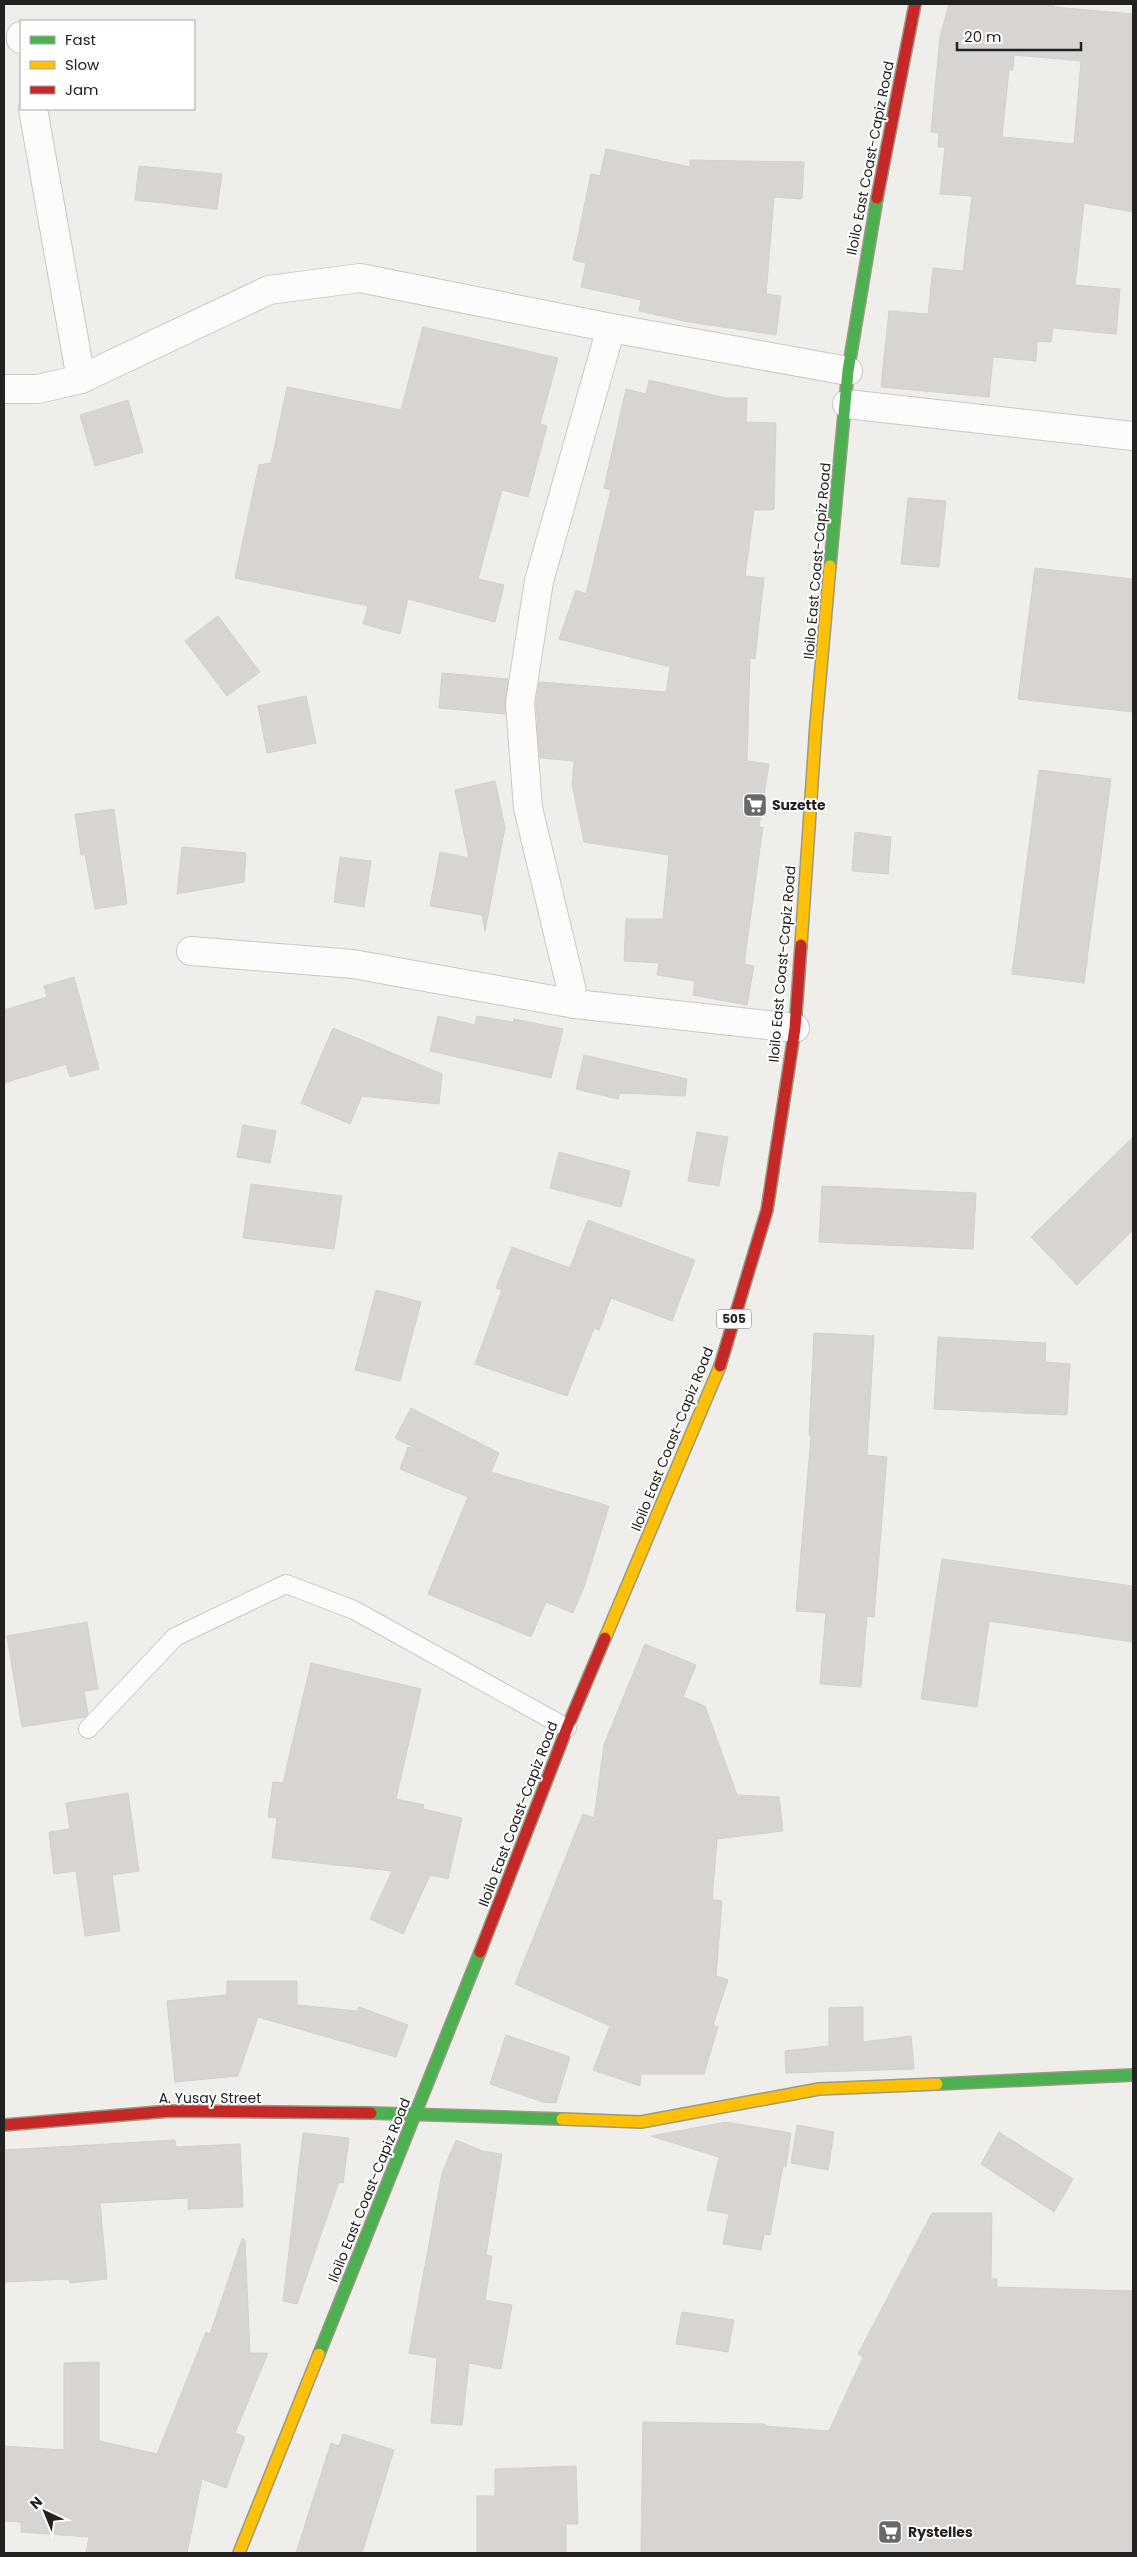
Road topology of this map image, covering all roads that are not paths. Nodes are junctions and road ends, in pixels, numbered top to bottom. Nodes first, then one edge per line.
1 (915, 4) edge
2 (33, 110) edge
3 (611, 328) junction
4 (848, 370) junction
5 (81, 379) junction
6 (4, 389) edge
7 (847, 404) junction
8 (1133, 436) edge
9 (191, 951) dead end
10 (575, 1004) junction
11 (795, 1028) junction
12 (567, 1728) junction
13 (88, 1729) dead end
14 (1133, 2075) edge
15 (417, 2113) junction
16 (4, 2125) edge
17 (239, 2553) edge

1 - 4 main road, Iloilo East Coast-Capiz Road / 505
2 - 5 street
3 - 4 street
3 - 5 street
3 - 10 street
4 - 7 main road, Iloilo East Coast-Capiz Road / 505
5 - 6 street
7 - 8 street
7 - 11 main road, Iloilo East Coast-Capiz Road / 505
9 - 10 street
10 - 11 street
11 - 12 main road, Iloilo East Coast-Capiz Road / 505
12 - 13 lane
12 - 15 main road, Iloilo East Coast-Capiz Road / 505
14 - 15 main road, A. Yusay Street
15 - 16 main road, A. Yusay Street
15 - 17 main road, Iloilo East Coast-Capiz Road / 505

